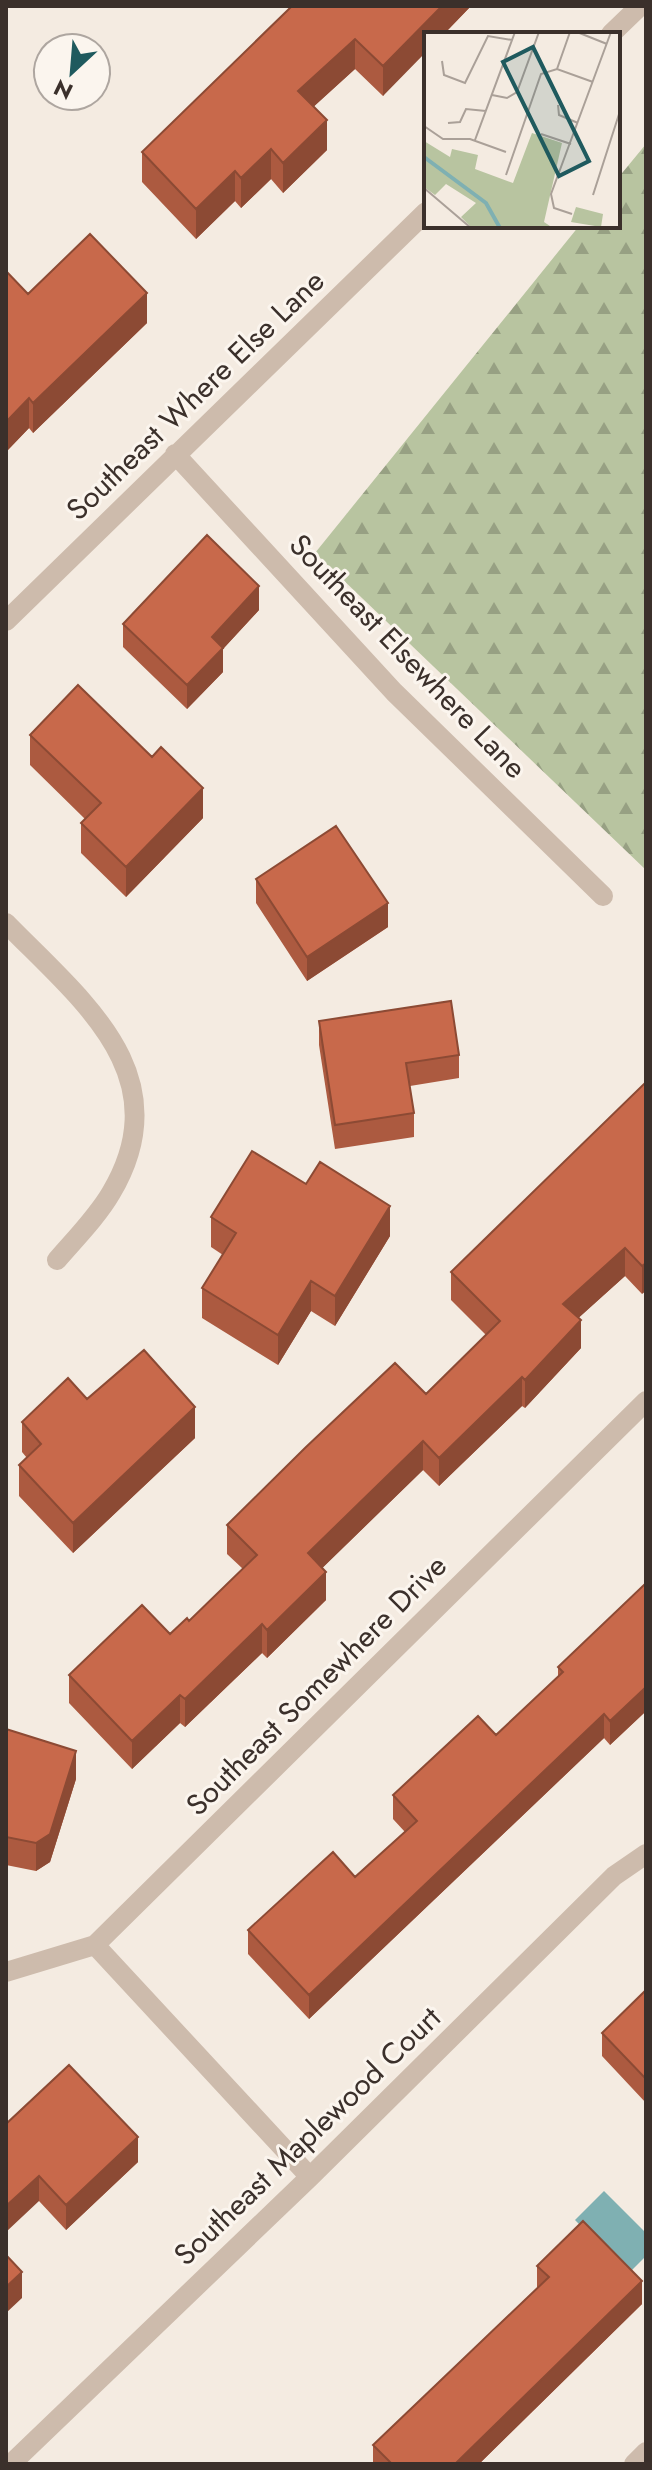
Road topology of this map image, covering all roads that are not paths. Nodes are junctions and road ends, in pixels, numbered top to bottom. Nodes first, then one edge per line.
1 (640, 6) edge
2 (613, 32) edge
3 (424, 214) edge
4 (175, 454) junction
5 (6, 621) edge
6 (603, 896) dead end
7 (6, 923) edge
8 (57, 1260) dead end
9 (646, 1401) edge
10 (646, 1854) edge
11 (95, 1945) junction
12 (6, 1972) edge
13 (310, 2177) junction
14 (646, 2452) edge
15 (11, 2464) edge
16 (634, 2464) edge

1 - 2 street
3 - 4 street, Southeast Where Else Lane
4 - 5 street, Southeast Where Else Lane
4 - 6 street, Southeast Elsewhere Lane
7 - 8 street
9 - 11 street, Southeast Somewhere Drive
10 - 13 street, Southeast Maplewood Court
11 - 12 street, Southeast Somewhere Drive
11 - 13 street
13 - 15 street, Southeast Maplewood Court
14 - 16 street

